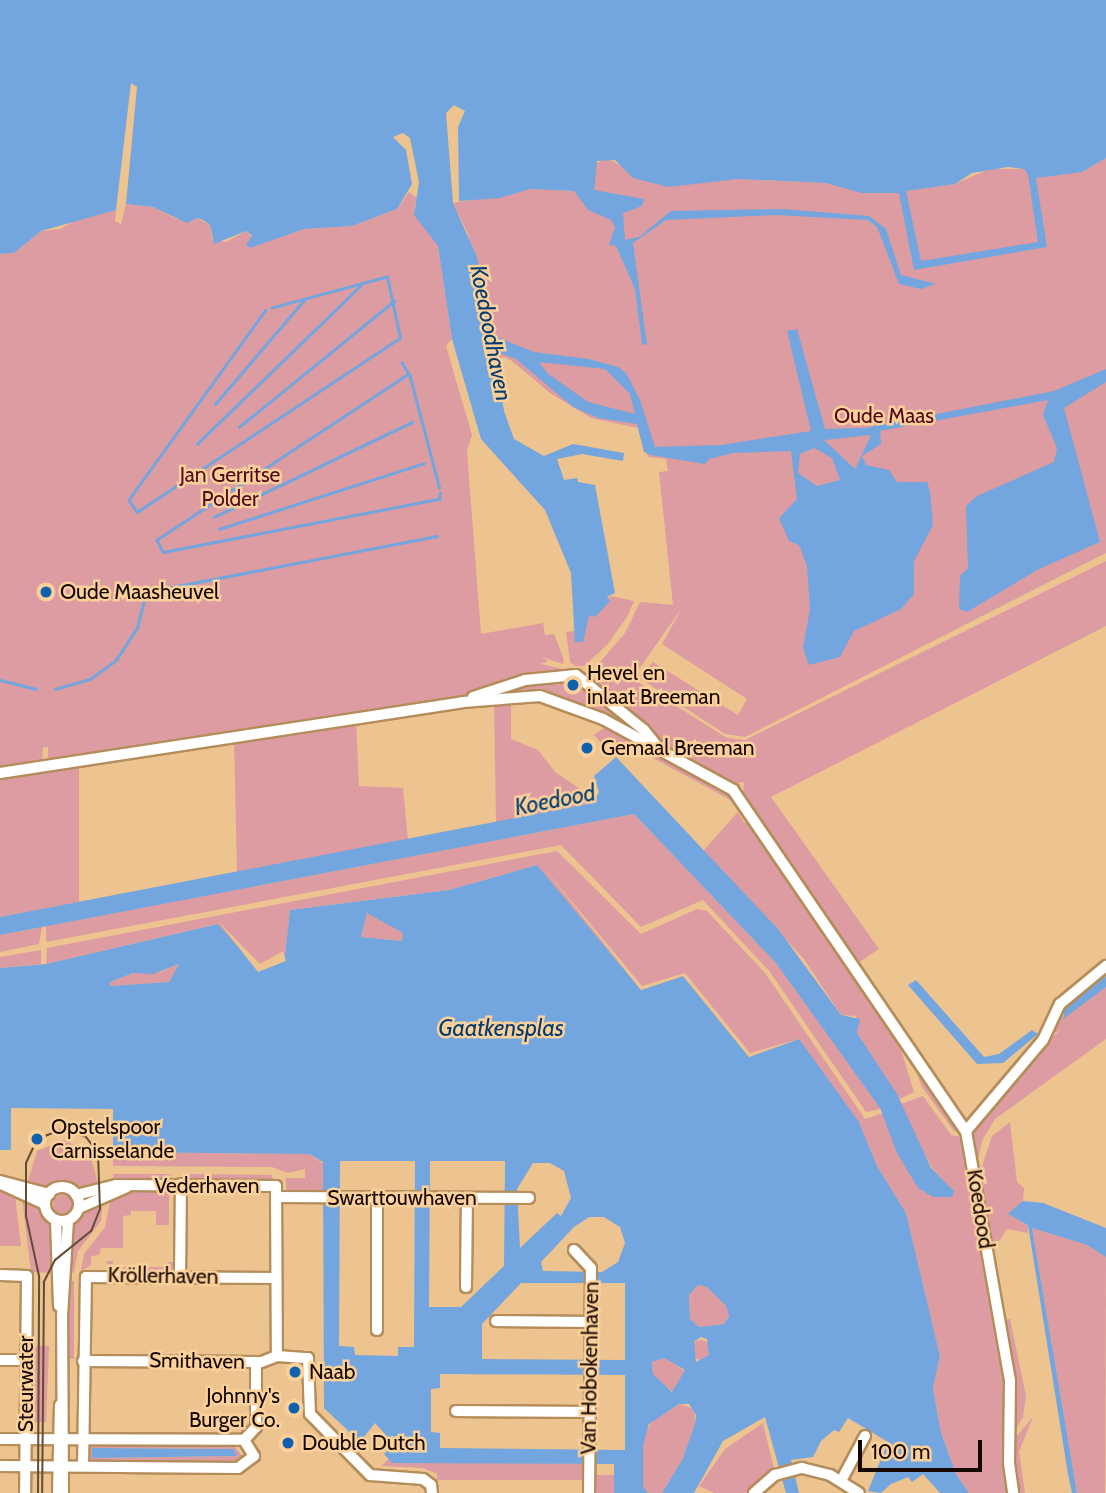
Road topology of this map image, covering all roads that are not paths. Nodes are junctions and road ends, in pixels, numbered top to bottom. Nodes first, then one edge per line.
1 (463, 702) junction
2 (659, 749) junction
3 (0, 773) edge
4 (1106, 966) edge
5 (966, 1130) junction
6 (0, 1183) edge
7 (181, 1184) junction
8 (128, 1186) junction
9 (76, 1195) junction
10 (276, 1197) junction
11 (377, 1198) junction
12 (467, 1198) junction
13 (524, 1198) dead end
14 (47, 1199) junction
15 (79, 1208) junction
16 (56, 1220) junction
17 (68, 1220) junction
18 (574, 1250) dead end
19 (0, 1275) edge
20 (180, 1276) junction
21 (276, 1278) junction
22 (466, 1287) dead end
23 (62, 1316) junction
24 (496, 1321) dead end
25 (590, 1322) junction
26 (377, 1330) dead end
27 (277, 1356) junction
28 (0, 1360) edge
29 (25, 1360) junction
30 (83, 1361) junction
31 (256, 1362) junction
32 (456, 1410) dead end
33 (590, 1412) junction
34 (865, 1436) dead end
35 (0, 1439) edge
36 (25, 1439) junction
37 (61, 1439) junction
38 (84, 1439) junction
39 (244, 1440) junction
40 (0, 1466) edge
41 (26, 1466) junction
42 (61, 1466) junction
43 (83, 1466) junction
44 (841, 1480) junction
45 (25, 1493) edge
46 (58, 1493) edge
47 (63, 1493) edge
48 (432, 1493) edge
49 (589, 1493) edge
50 (754, 1493) edge
51 (859, 1493) edge
52 (1013, 1493) edge

1 - 2 street, Koedood
1 - 2 street
1 - 3 street, Koedood
2 - 5 street, Koedood
4 - 5 street
5 - 52 street, Koedood
6 - 14 street
7 - 8 street, Vederhaven
7 - 10 street, Vederhaven
7 - 20 street
8 - 9 street, Vederhaven
8 - 15 street, Vederhaven
9 - 14 street
9 - 15 street
10 - 11 street, Swarttouwhaven
10 - 21 street, Smithaven
11 - 12 street, Swarttouwhaven
11 - 26 street
12 - 13 street, Swarttouwhaven
12 - 22 street
14 - 16 street
15 - 17 street
16 - 17 street
16 - 23 street
17 - 23 street
18 - 25 street, Van Hobokenhaven
19 - 29 street, Steurwater
20 - 21 street, Kröllerhaven
20 - 30 street, Kröllerhaven
21 - 27 street, Smithaven
23 - 37 street
24 - 25 street
25 - 33 street, Van Hobokenhaven
27 - 31 street, Smithaven
27 - 48 street
28 - 29 street
29 - 36 street, Steurwater
30 - 31 street, Smithaven
30 - 38 street, Kröllerhaven
31 - 39 street
32 - 33 street
33 - 49 street, Van Hobokenhaven
34 - 44 street
35 - 36 street
36 - 37 street
36 - 41 street, Steurwater
37 - 38 street
37 - 42 street
38 - 39 street
38 - 43 street, Kröllerhaven
39 - 43 street
40 - 41 street
41 - 42 street
41 - 45 street, Steurwater
42 - 43 street
42 - 46 street
42 - 47 street
44 - 50 street
44 - 51 street

